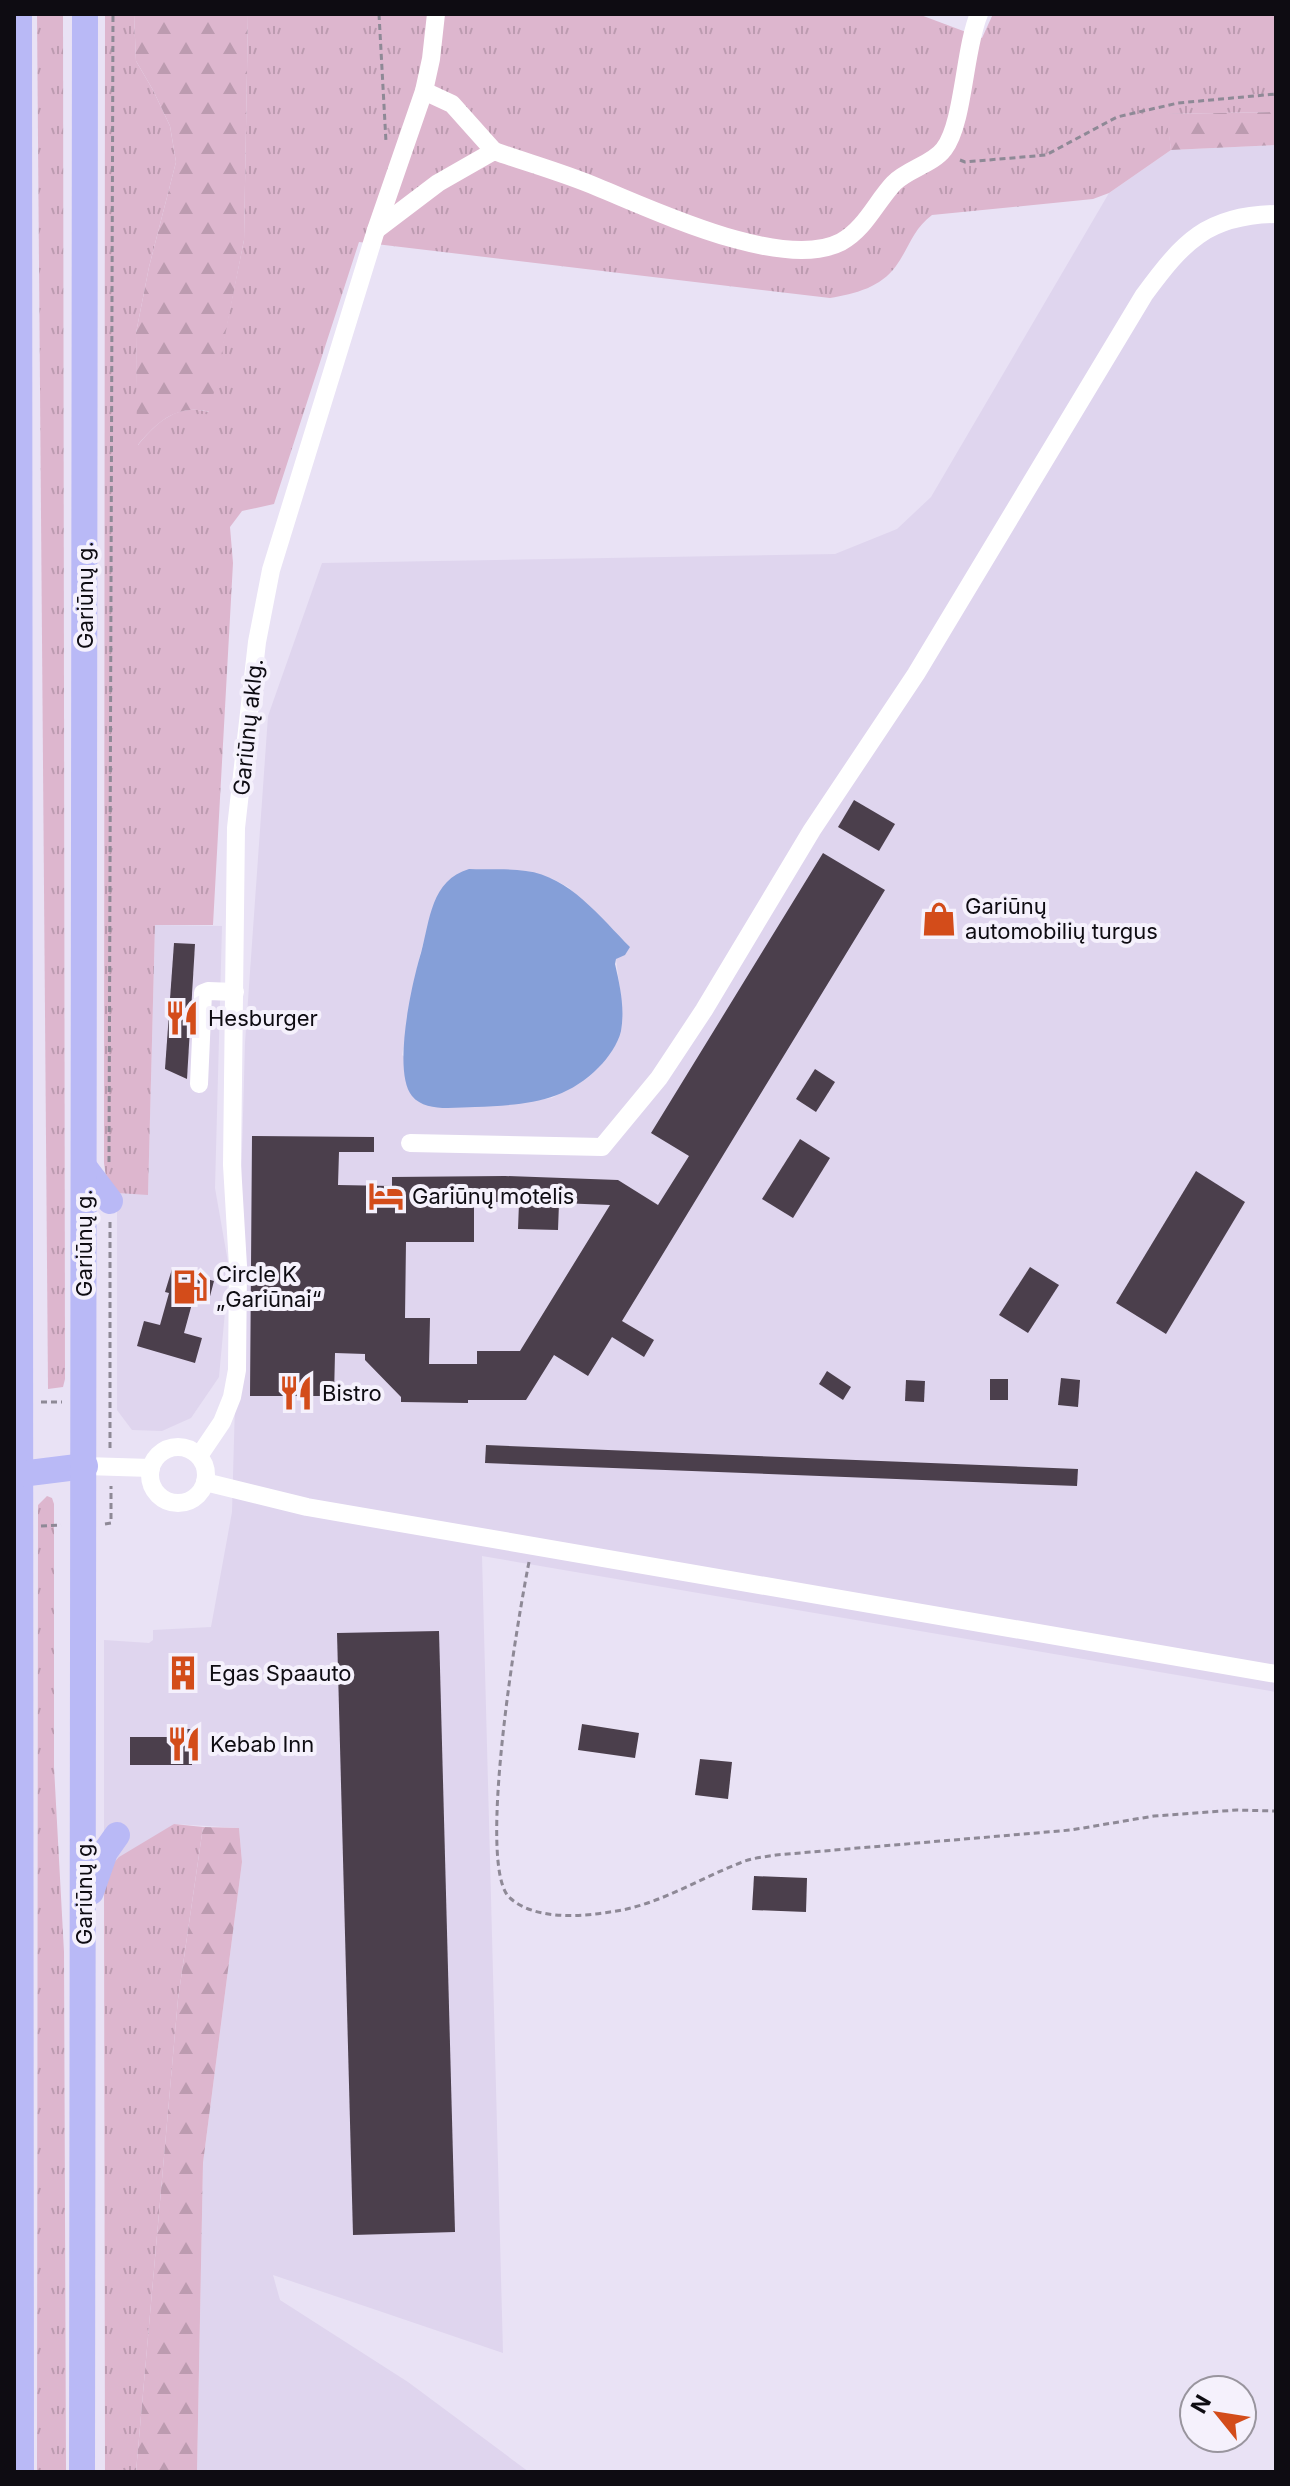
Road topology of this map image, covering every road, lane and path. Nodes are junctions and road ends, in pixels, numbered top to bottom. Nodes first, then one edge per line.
1 (19, 14) edge
2 (85, 14) edge
3 (113, 14) edge
4 (379, 14) edge
5 (436, 14) edge
6 (979, 14) edge
7 (424, 91) junction
8 (1276, 94) edge
9 (386, 148) dead end
10 (494, 151) junction
11 (943, 151) junction
12 (1276, 214) edge
13 (376, 230) junction
14 (235, 992) junction
15 (199, 1084) dead end
16 (410, 1143) dead end
17 (85, 1168) junction
18 (110, 1201) junction
19 (110, 1401) dead end
20 (17, 1407) edge
21 (199, 1456) junction
22 (85, 1466) junction
23 (151, 1468) junction
24 (16, 1475) edge
25 (205, 1482) junction
26 (532, 1546) junction
27 (1276, 1674) edge
28 (1276, 1811) edge
29 (117, 1835) dead end
30 (84, 1914) junction
31 (17, 2218) edge
32 (21, 2472) edge
33 (82, 2472) edge

1 - 20 highway
2 - 17 highway, Gariūnų g.
3 - 18 path
4 - 9 path
5 - 7 street, Gariūnų aklg.
6 - 11 street
7 - 10 street
7 - 13 street, Gariūnų aklg.
8 - 11 path
10 - 11 street
10 - 13 street
12 - 16 street
13 - 14 street, Gariūnų aklg.
14 - 15 street
14 - 21 street, Gariūnų aklg.
17 - 18 highway
17 - 22 highway, Gariūnų g.
18 - 19 path
20 - 24 highway
21 - 23 street
21 - 25 street
22 - 23 street
22 - 24 highway
22 - 30 highway, Gariūnų g.
23 - 25 street
24 - 31 highway
25 - 26 street
26 - 27 street
26 - 28 path
29 - 30 highway
30 - 33 highway, Gariūnų g.
31 - 32 highway

